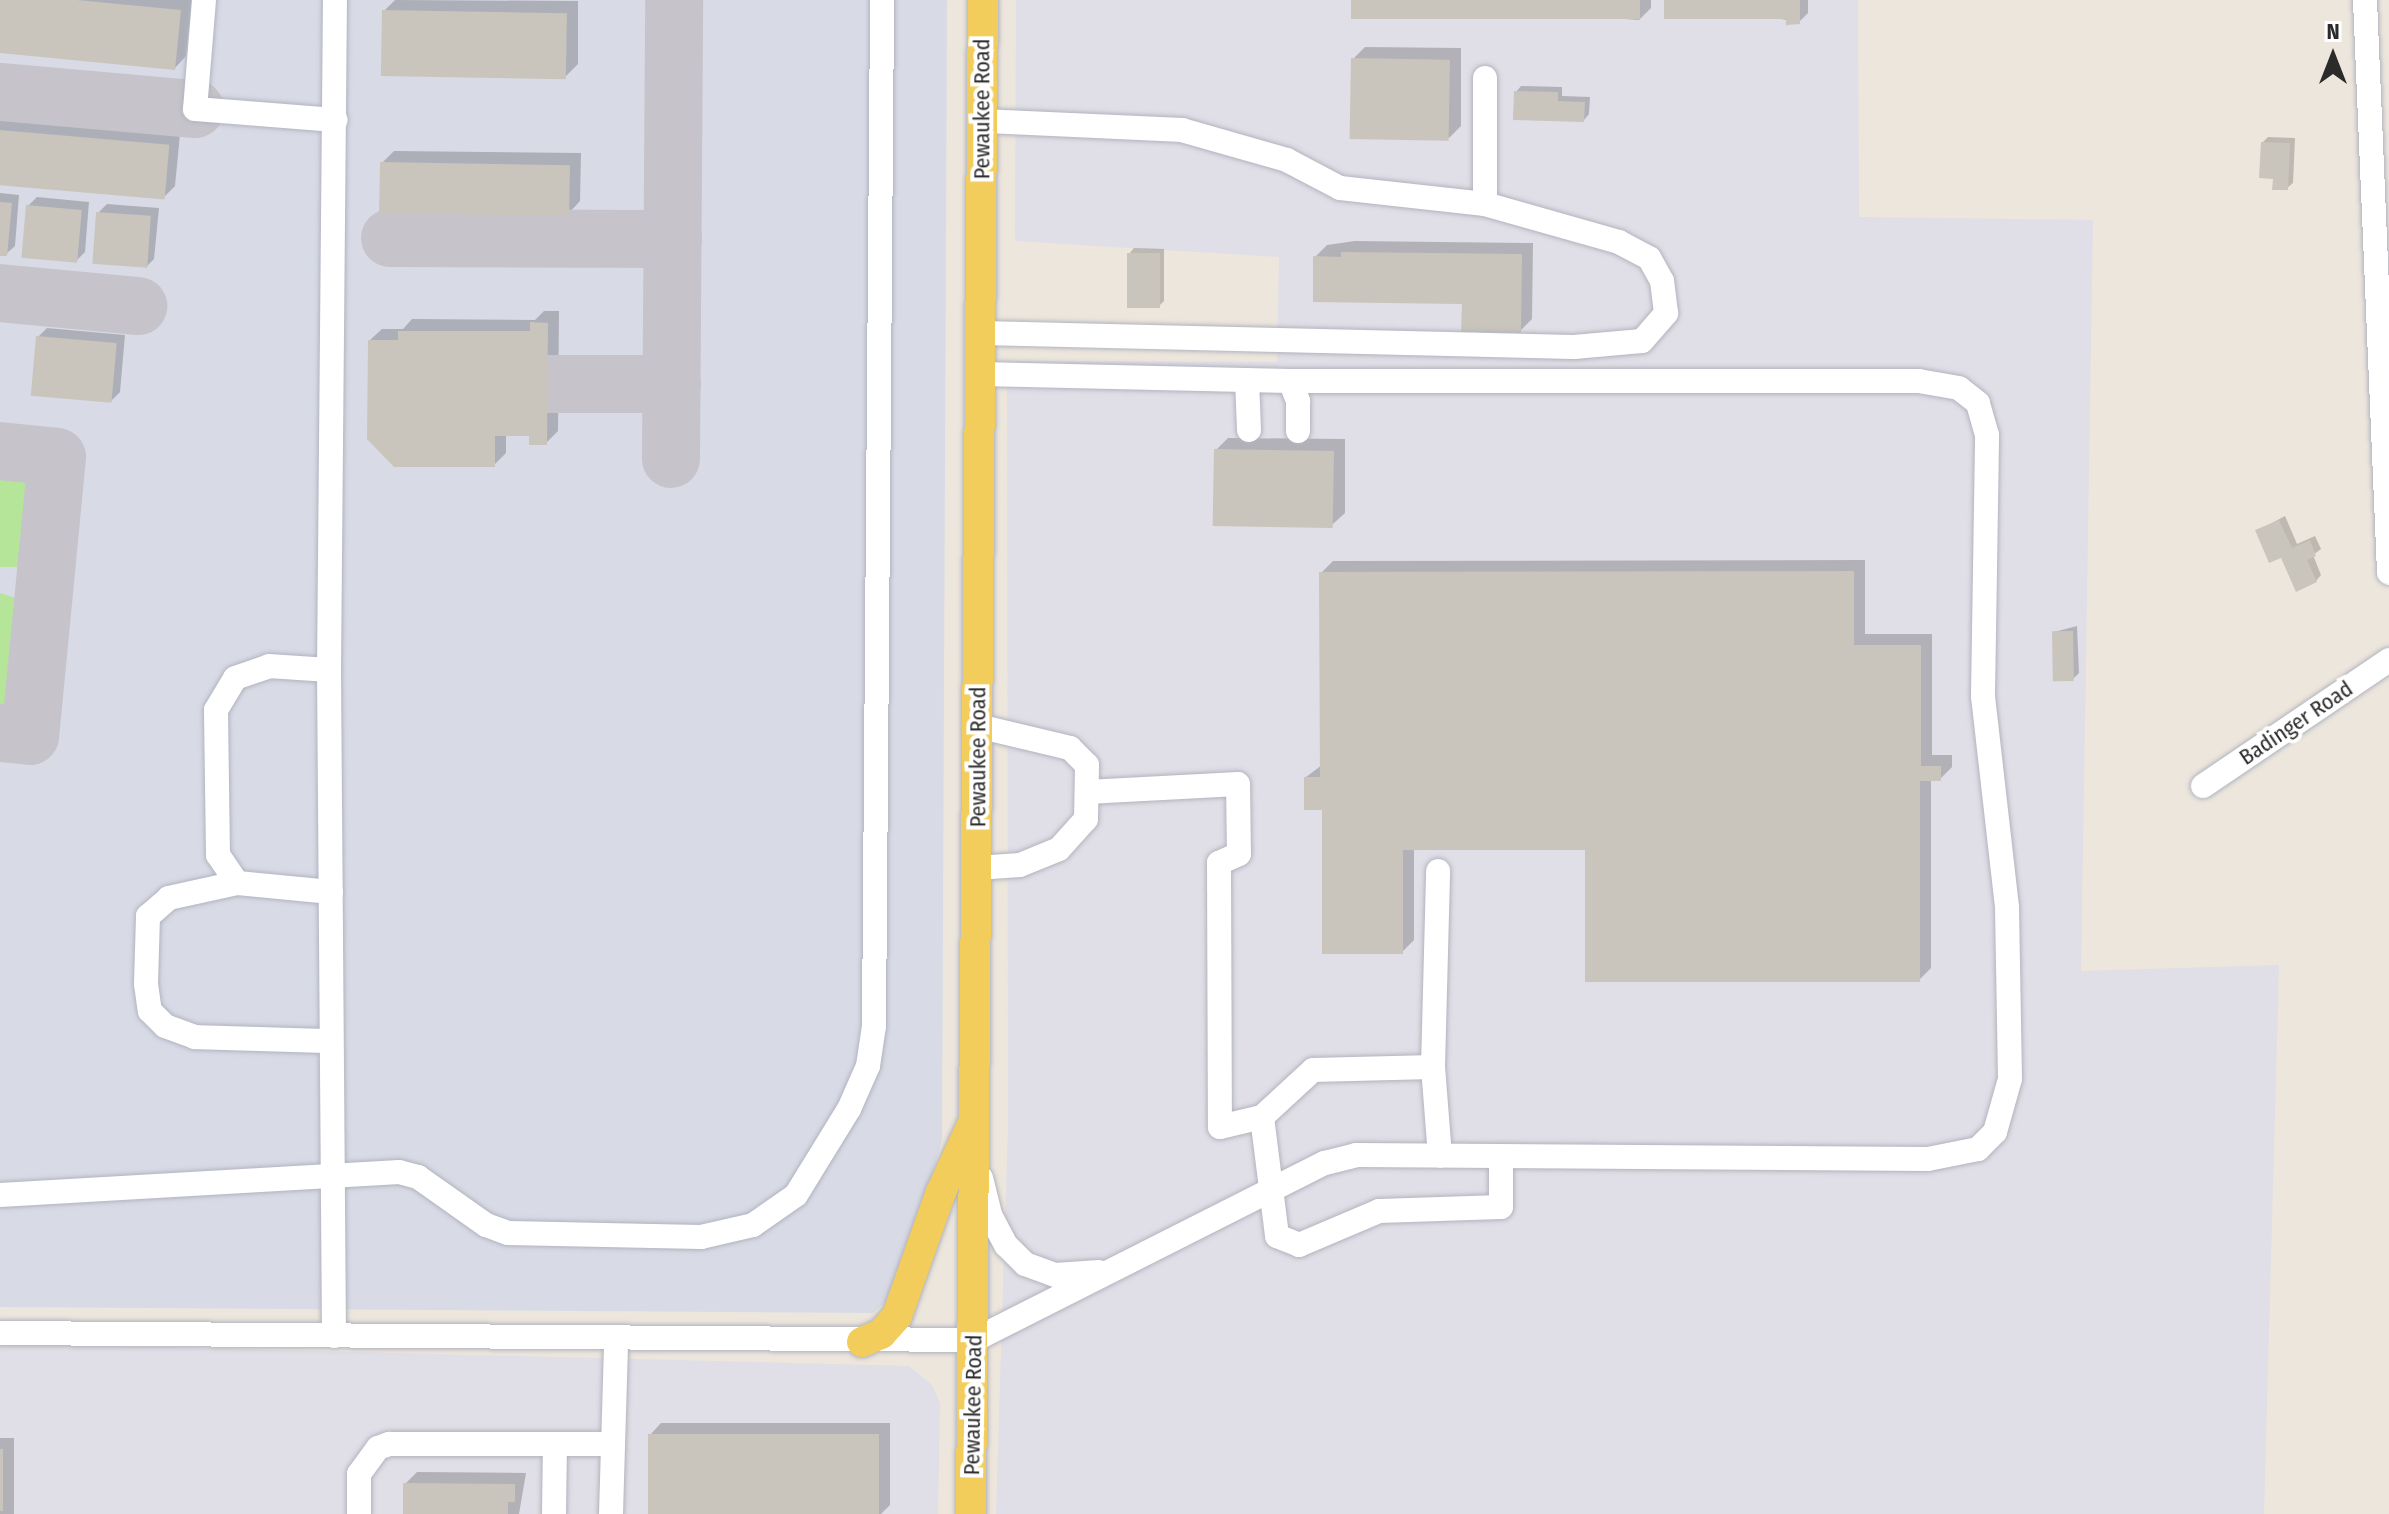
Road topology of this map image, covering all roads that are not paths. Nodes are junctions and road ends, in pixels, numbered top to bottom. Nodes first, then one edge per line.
1 (204, 0) edge
2 (335, 0) edge
3 (882, 0) edge
4 (983, 0) edge
5 (2365, 0) edge
6 (1485, 78) dead end
7 (336, 120) junction
8 (982, 121) junction
9 (1485, 204) junction
10 (981, 333) junction
11 (980, 374) junction
12 (1247, 380) junction
13 (1290, 381) junction
14 (1249, 430) dead end
15 (1298, 431) dead end
16 (2389, 572) edge
17 (2389, 660) edge
18 (329, 670) junction
19 (978, 726) junction
20 (2203, 786) dead end
21 (1087, 792) junction
22 (977, 868) junction
23 (1438, 871) dead end
24 (237, 883) junction
25 (331, 892) junction
26 (331, 1041) junction
27 (1433, 1067) junction
28 (1262, 1117) junction
29 (976, 1130) junction
30 (1440, 1156) junction
31 (1501, 1156) junction
32 (332, 1173) junction
33 (1275, 1190) junction
34 (0, 1195) edge
35 (1144, 1259) junction
36 (0, 1333) edge
37 (334, 1336) junction
38 (974, 1340) junction
39 (616, 1341) junction
40 (862, 1342) junction
41 (555, 1444) junction
42 (612, 1444) junction
43 (359, 1514) edge
44 (554, 1514) edge
45 (611, 1514) edge
46 (971, 1514) edge

1 - 7 street
2 - 7 street
3 - 32 street
4 - 8 main road, Pewaukee Road
5 - 16 street
6 - 9 street
7 - 18 street
8 - 9 street
8 - 10 main road, Pewaukee Road
9 - 10 street
10 - 11 main road, Pewaukee Road
11 - 12 street
11 - 19 main road, Pewaukee Road
12 - 13 street
12 - 14 street
13 - 15 street
13 - 31 street
17 - 20 street, Badinger Road
18 - 24 street
18 - 25 street
19 - 21 street
19 - 22 main road, Pewaukee Road
21 - 22 street
21 - 28 street
22 - 29 main road, Pewaukee Road
23 - 27 street
24 - 25 street
24 - 26 street
25 - 26 street
26 - 32 street
27 - 28 street
27 - 30 street
28 - 33 street
29 - 35 street
29 - 38 main road, Pewaukee Road
29 - 40 main road
30 - 31 street
30 - 33 street
31 - 33 street
32 - 34 street
32 - 37 street
33 - 35 street
35 - 38 street
36 - 37 street
37 - 39 street
38 - 40 street
38 - 46 main road, Pewaukee Road
39 - 40 street
39 - 42 street
41 - 42 street
41 - 43 street
41 - 44 street
42 - 45 street

